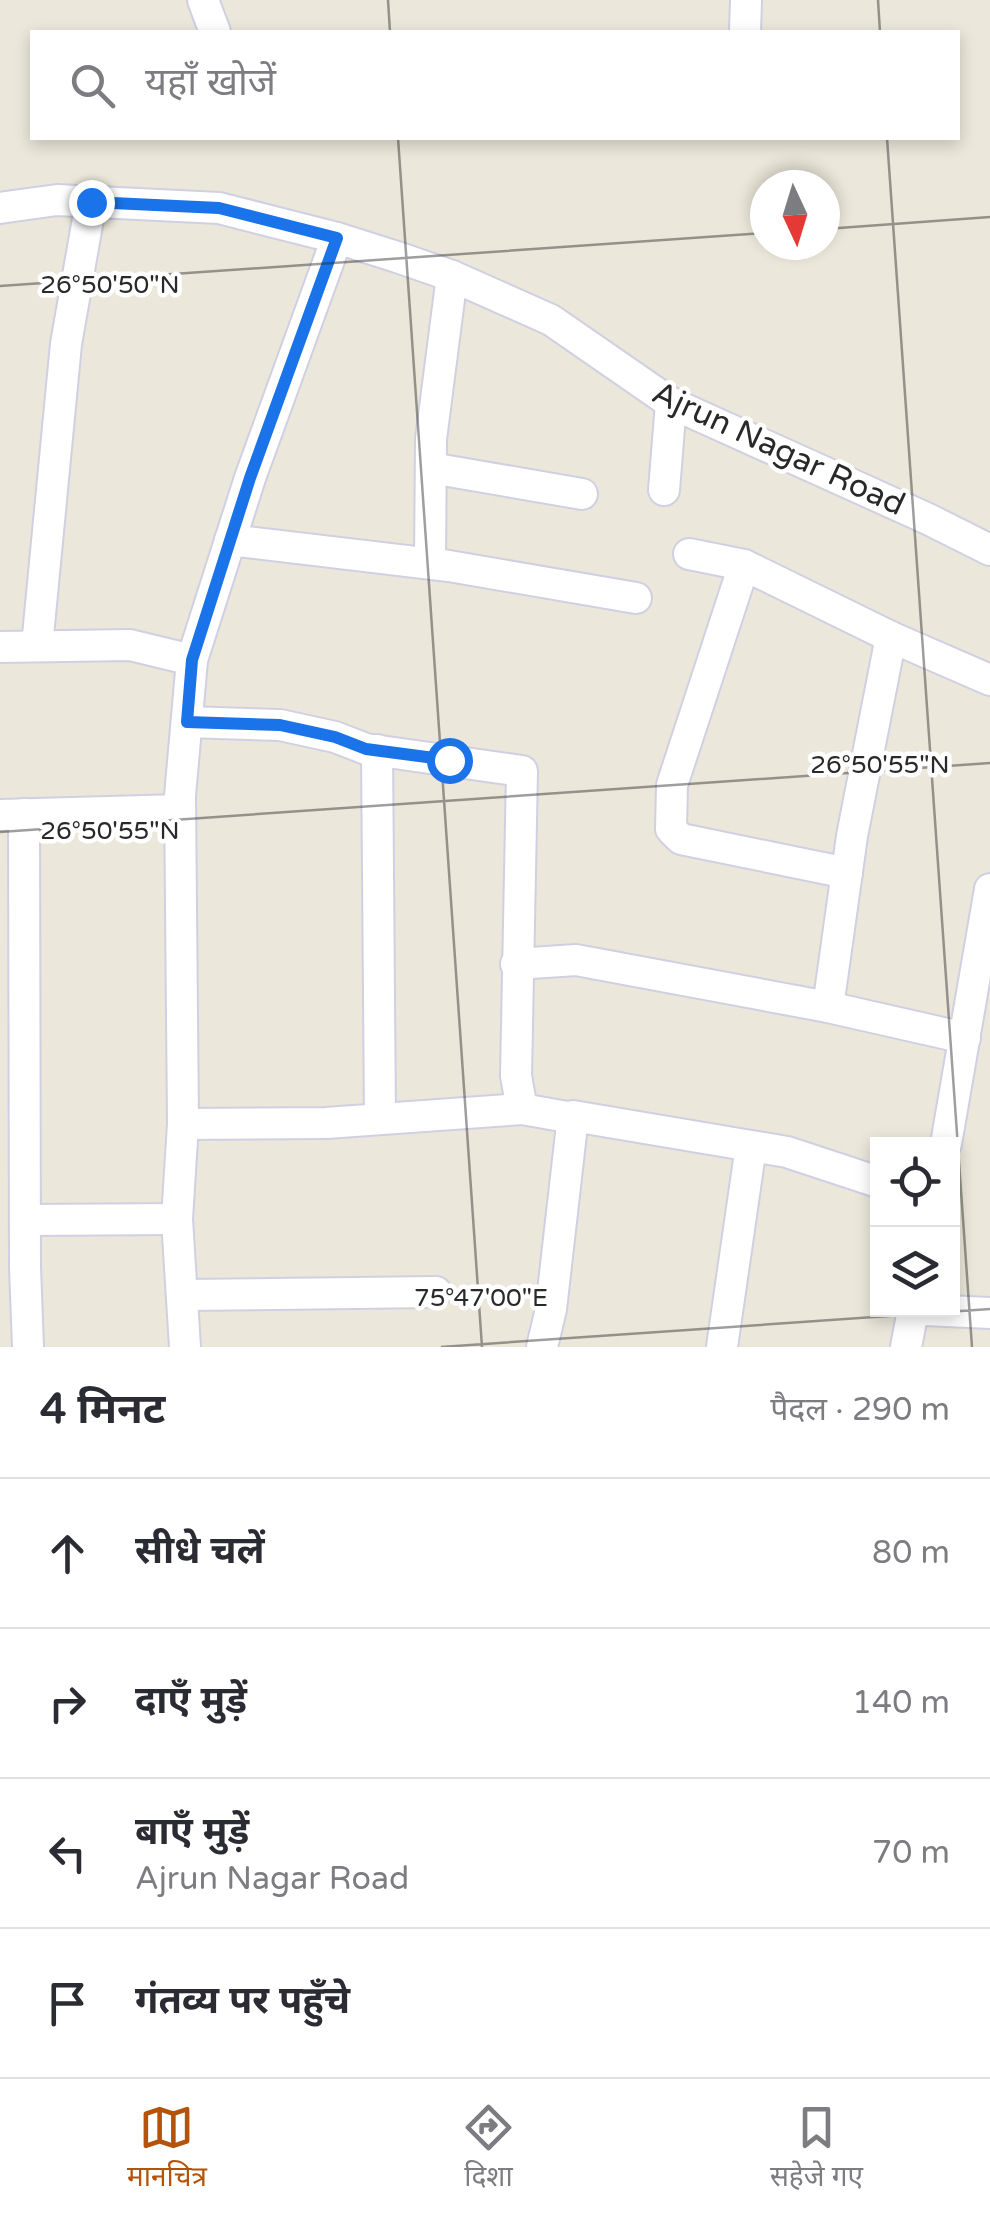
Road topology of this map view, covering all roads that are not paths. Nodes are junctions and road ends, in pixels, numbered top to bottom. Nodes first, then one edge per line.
1 (203, 0) edge
2 (746, 0) edge
3 (214, 30) edge
4 (744, 30) edge
5 (91, 202) junction
6 (0, 208) edge
7 (337, 238) junction
8 (452, 276) junction
9 (671, 404) junction
10 (431, 468) junction
11 (664, 490) dead end
12 (582, 494) dead end
13 (230, 540) junction
14 (990, 550) edge
15 (688, 554) dead end
16 (430, 564) junction
17 (744, 565) junction
18 (636, 598) dead end
19 (891, 637) junction
20 (37, 646) junction
21 (0, 647) edge
22 (192, 660) junction
23 (990, 680) edge
24 (187, 722) junction
25 (376, 750) junction
26 (180, 810) junction
27 (12, 814) edge
28 (846, 873) junction
29 (990, 889) edge
30 (516, 964) junction
31 (13, 979) edge
32 (828, 1007) junction
33 (965, 1038) junction
34 (522, 1109) junction
35 (573, 1118) junction
36 (380, 1120) junction
37 (183, 1124) junction
38 (947, 1137) edge
39 (751, 1146) junction
40 (870, 1179) edge
41 (176, 1218) junction
42 (25, 1220) junction
43 (436, 1292) dead end
44 (183, 1295) junction
45 (960, 1312) edge
46 (990, 1313) edge
47 (912, 1317) edge
48 (28, 1347) edge
49 (184, 1347) edge
50 (542, 1347) edge
51 (722, 1347) edge
52 (906, 1347) edge

1 - 3 street
2 - 4 street
5 - 6 street, Ajrun Nagar Road
5 - 7 street, Ajrun Nagar Road
5 - 20 street
7 - 8 street, Ajrun Nagar Road
7 - 13 street
8 - 9 street, Ajrun Nagar Road
8 - 10 street
9 - 11 street
9 - 14 street, Ajrun Nagar Road
10 - 12 street
10 - 16 street
13 - 16 street
13 - 22 street
15 - 17 street
16 - 18 street
17 - 19 street
17 - 28 street
19 - 23 street
19 - 28 street
20 - 21 street
20 - 22 street
22 - 24 street
24 - 25 street
24 - 26 street
25 - 30 street
25 - 36 street
26 - 27 street
26 - 37 street
27 - 31 street
28 - 32 street
29 - 33 street
30 - 32 street
30 - 34 street
31 - 42 street
32 - 33 street
33 - 38 street
34 - 35 street
34 - 36 street
35 - 39 street
35 - 50 street
36 - 37 street
37 - 41 street
39 - 40 street
39 - 51 street
41 - 42 street
41 - 44 street
42 - 48 street
43 - 44 street
44 - 49 street
45 - 46 street
47 - 52 street

